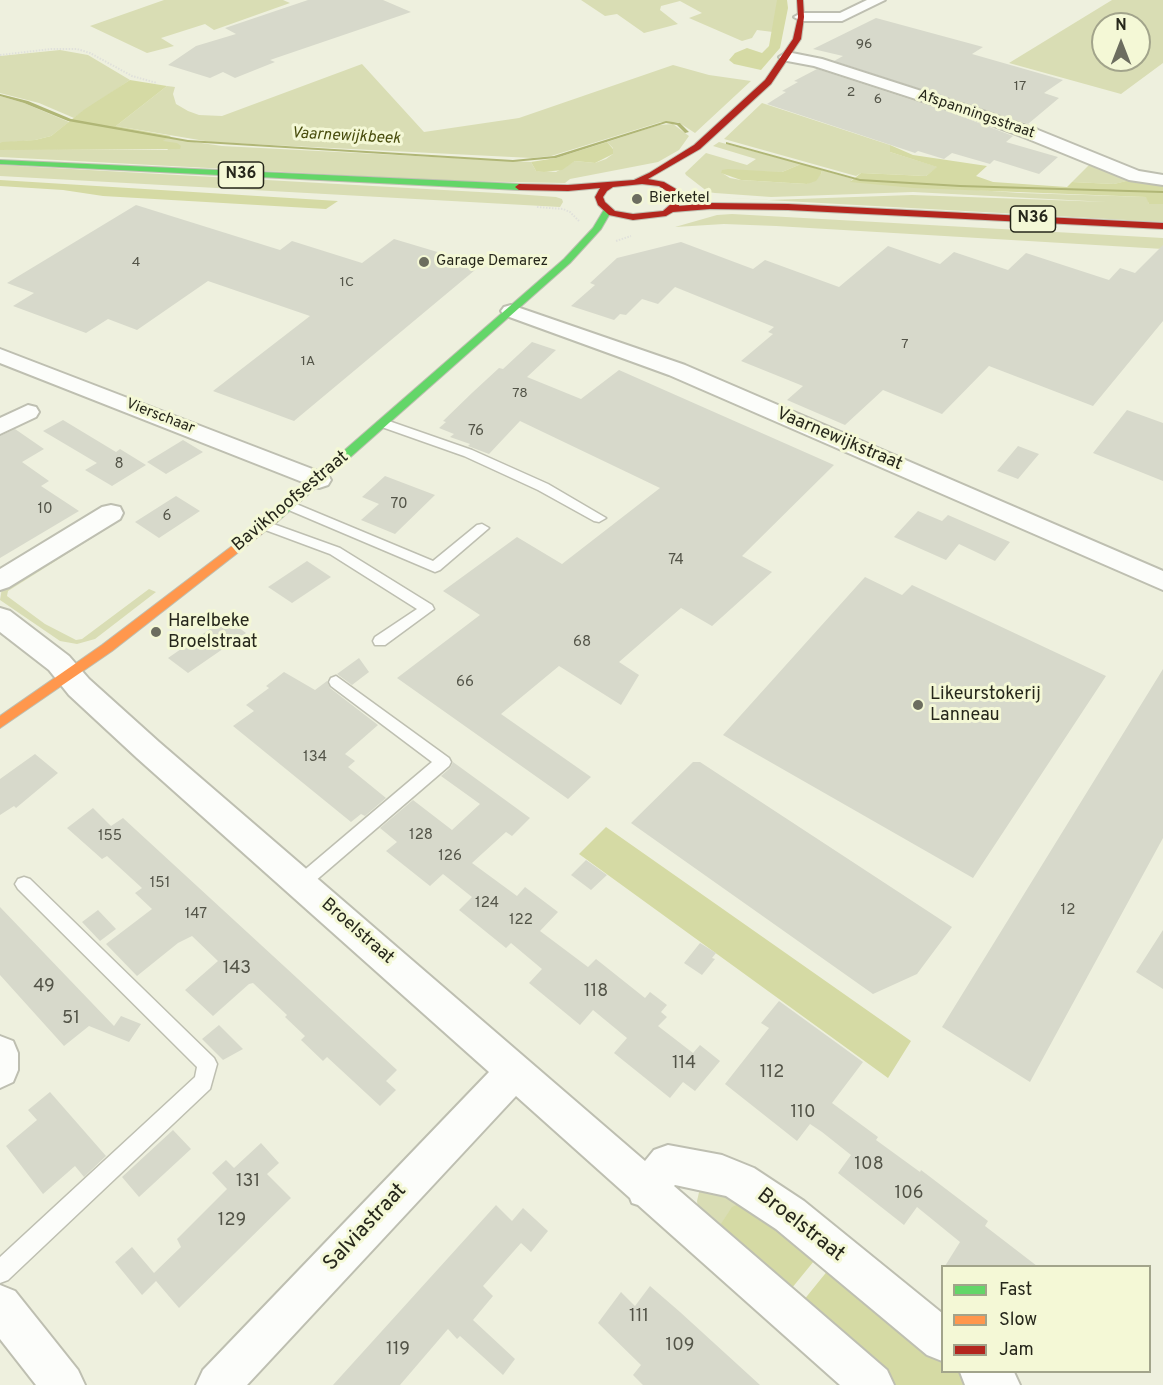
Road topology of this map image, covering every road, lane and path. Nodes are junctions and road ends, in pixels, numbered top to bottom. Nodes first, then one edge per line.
1 (800, 0) edge
2 (822, 0) edge
3 (878, 0) edge
4 (801, 17) junction
5 (832, 18) junction
6 (0, 55) edge
7 (787, 57) junction
8 (157, 83) dead end
9 (697, 147) junction
10 (0, 162) edge
11 (1163, 180) edge
12 (637, 181) junction
13 (611, 185) junction
14 (482, 187) junction
15 (671, 197) junction
16 (604, 207) junction
17 (563, 209) dead end
18 (635, 218) junction
19 (582, 225) dead end
20 (1163, 226) edge
21 (567, 261) junction
22 (511, 310) junction
23 (0, 355) edge
24 (28, 412) dead end
25 (383, 423) junction
26 (0, 427) edge
27 (319, 480) junction
28 (289, 505) junction
29 (111, 513) dead end
30 (599, 518) dead end
31 (265, 525) junction
32 (482, 528) dead end
33 (1163, 580) edge
34 (0, 581) edge
35 (0, 618) edge
36 (380, 641) dead end
37 (69, 675) junction
38 (336, 682) dead end
39 (0, 723) edge
40 (301, 883) junction
41 (24, 884) dead end
42 (0, 1053) edge
43 (0, 1070) edge
44 (514, 1071) junction
45 (646, 1189) junction
46 (0, 1272) edge
47 (0, 1305) edge
48 (941, 1339) edge
49 (983, 1373) edge
50 (63, 1385) edge
51 (218, 1385) edge
52 (872, 1385) edge
53 (998, 1385) edge

1 - 4 street
2 - 5 street
3 - 5 street
4 - 5 street
4 - 7 street
6 - 8 path
7 - 9 street
7 - 11 street, Afspanningsstraat
9 - 12 street
9 - 15 street
10 - 14 street, N36
12 - 13 street, N36
12 - 15 street, N36
13 - 14 street, N36
13 - 16 street, Bavikhoofsestraat
14 - 16 street, N36
15 - 18 street, N36
15 - 20 street, N36
16 - 18 street, N36
16 - 21 street, Bavikhoofsestraat
17 - 19 path
18 - 21 street, Bavikhoofsestraat
21 - 22 street, Bavikhoofsestraat
22 - 25 street, Bavikhoofsestraat
22 - 33 street, Vaarnewijkstraat
23 - 27 street, Vierschaar
24 - 26 street
25 - 27 street, Bavikhoofsestraat
25 - 30 lane
27 - 28 street, Bavikhoofsestraat
28 - 31 street, Bavikhoofsestraat
28 - 32 lane
29 - 34 street
31 - 36 lane
31 - 37 street, Bavikhoofsestraat
35 - 37 street, Broelstraat
37 - 39 street, Bavikhoofsestraat
37 - 40 street, Broelstraat
38 - 40 lane
40 - 44 street, Broelstraat
41 - 46 lane
42 - 43 street
44 - 45 street, Broelstraat
44 - 51 street, Salviastraat
45 - 48 street, Broelstraat
45 - 52 street, Broelstraat
47 - 50 street
49 - 53 street

